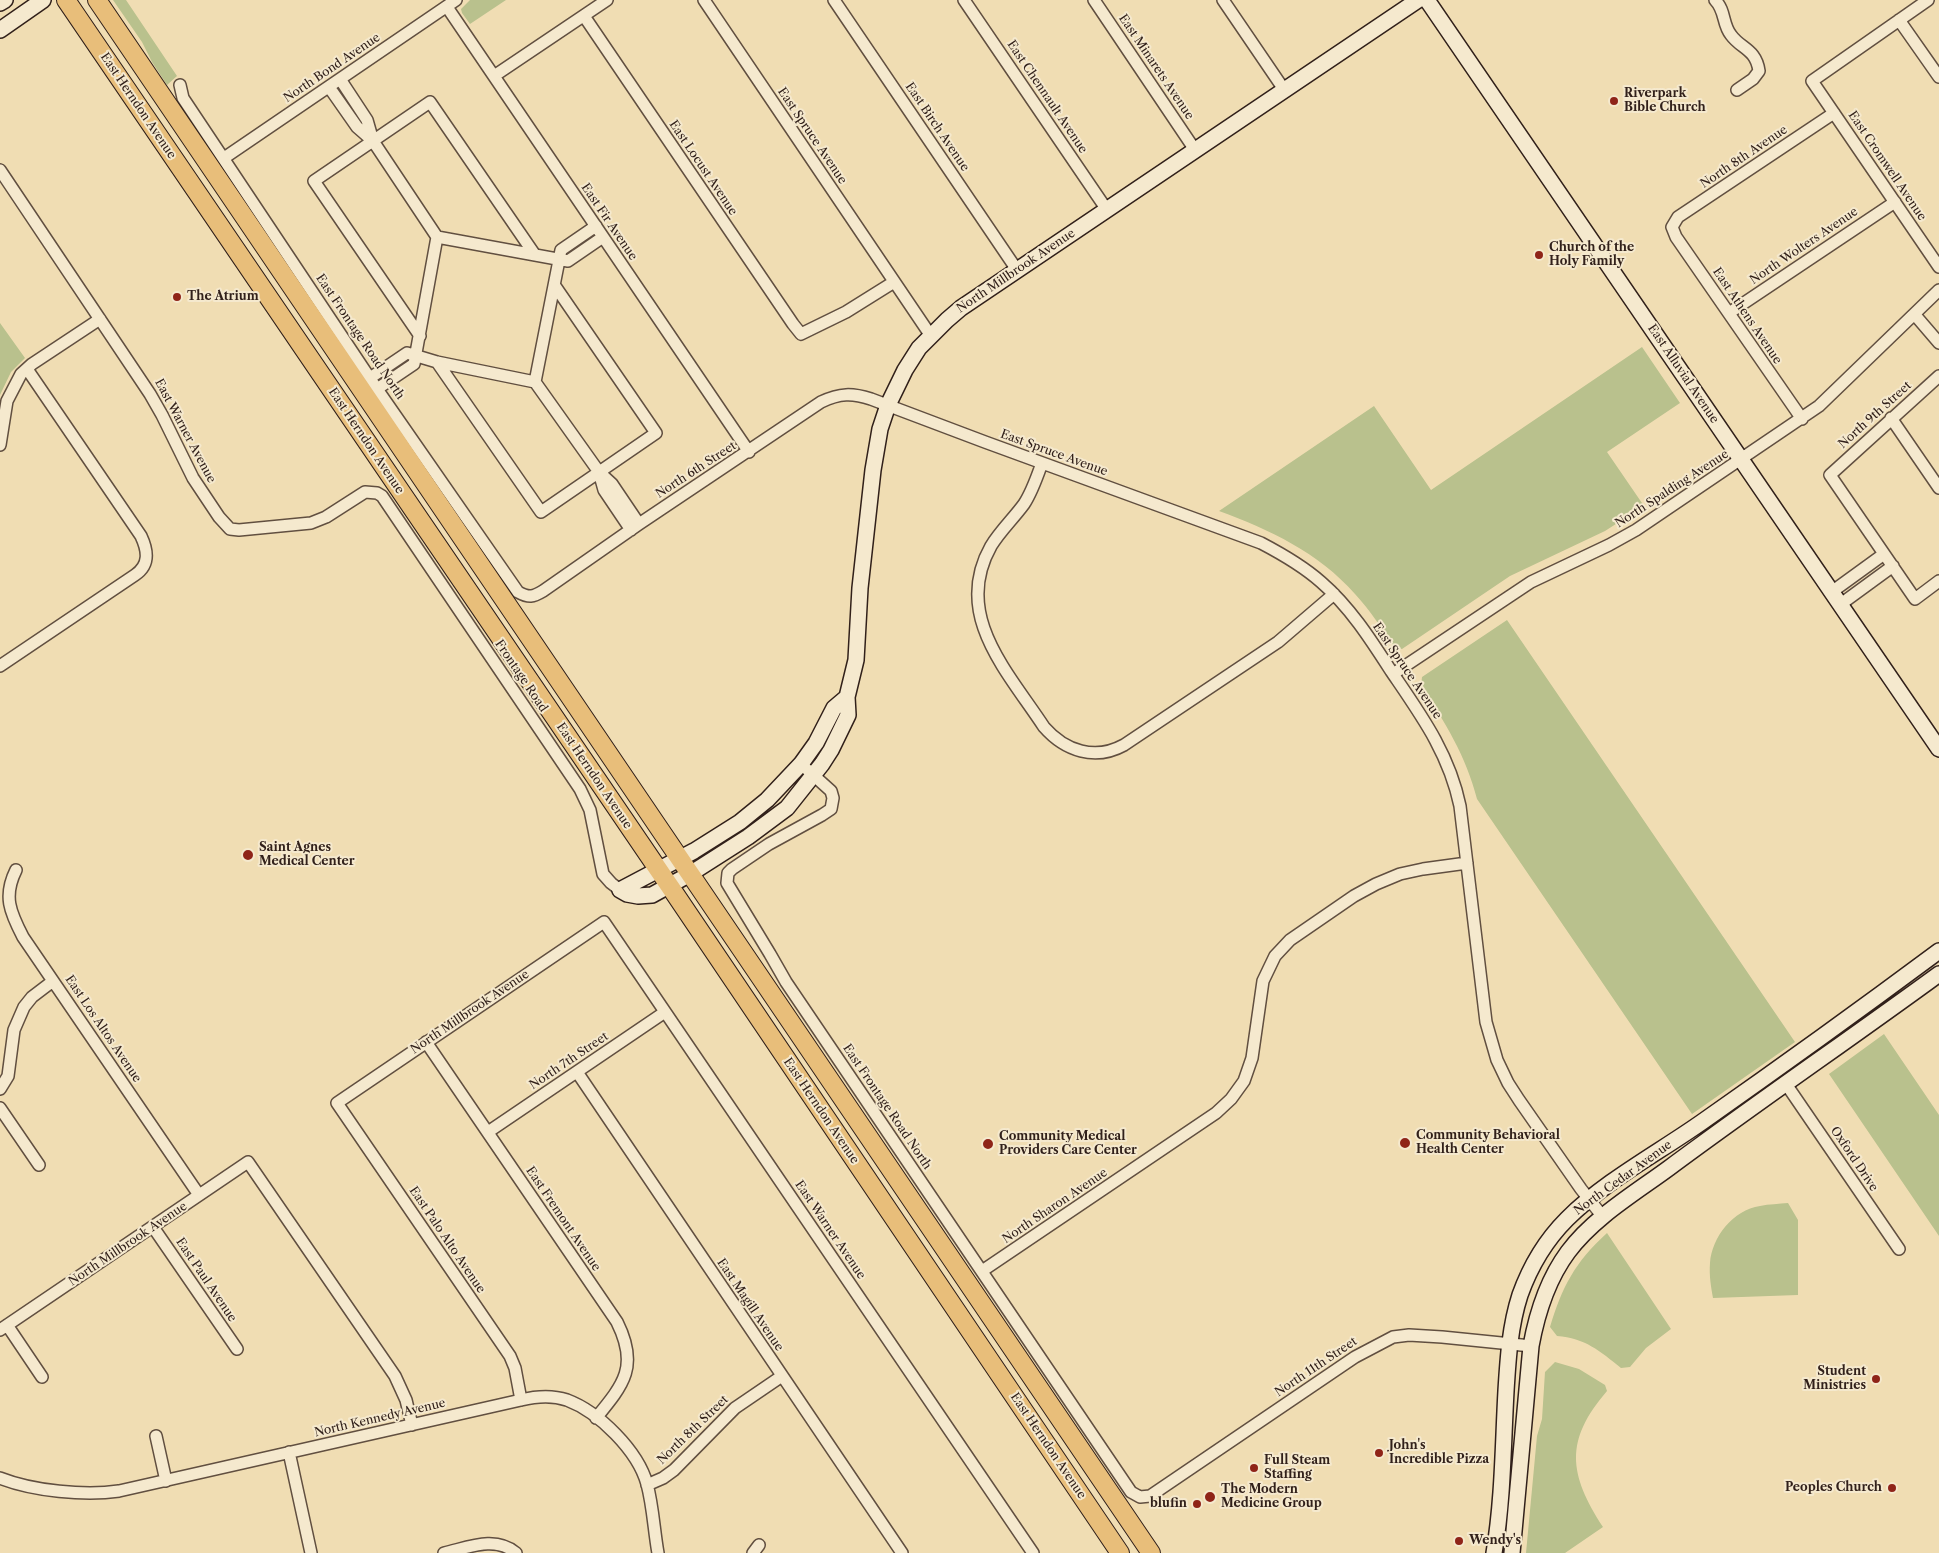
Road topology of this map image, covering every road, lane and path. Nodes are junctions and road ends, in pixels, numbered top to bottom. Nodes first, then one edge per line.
1 (5, 0) edge
2 (43, 0) edge
3 (66, 0) edge
4 (97, 0) edge
5 (607, 0) edge
6 (704, 0) edge
7 (834, 0) edge
8 (964, 0) edge
9 (1094, 0) edge
10 (1223, 0) edge
11 (1418, 0) edge
12 (1427, 0) edge
13 (1716, 0) edge
14 (1928, 0) edge
15 (0, 3) edge
16 (451, 3) edge
17 (584, 16) junction
18 (1898, 20) junction
19 (0, 30) edge
20 (494, 76) junction
21 (1939, 77) edge
22 (340, 79) junction
23 (180, 86) dead end
24 (329, 86) junction
25 (1737, 90) dead end
26 (1285, 91) junction
27 (1834, 113) junction
28 (374, 141) junction
29 (1195, 150) junction
30 (224, 158) junction
31 (0, 170) edge
32 (1895, 202) junction
33 (1107, 210) junction
34 (596, 226) junction
35 (1672, 226) joint
36 (437, 237) junction
37 (603, 237) junction
38 (535, 255) junction
39 (558, 259) junction
40 (1939, 267) edge
41 (1017, 270) junction
42 (894, 282) junction
43 (555, 286) junction
44 (1939, 290) edge
45 (1729, 313) junction
46 (1915, 315) junction
47 (100, 319) junction
48 (420, 336) junction
49 (931, 336) junction
50 (1939, 343) edge
51 (416, 355) junction
52 (438, 362) junction
53 (27, 368) junction
54 (1939, 376) edge
55 (370, 378) junction
56 (535, 382) junction
57 (378, 388) junction
58 (888, 406) junction
59 (1891, 418) junction
60 (1802, 419) junction
61 (0, 445) edge
62 (748, 452) junction
63 (1741, 460) junction
64 (1042, 463) junction
65 (599, 472) junction
66 (1939, 488) edge
67 (372, 492) joint
68 (635, 527) junction
69 (1884, 554) junction
70 (1893, 566) junction
71 (1939, 581) edge
72 (1334, 594) junction
73 (527, 597) joint
74 (1837, 597) junction
75 (0, 666) edge
76 (1393, 674) junction
77 (847, 697) junction
78 (1939, 749) edge
79 (801, 764) junction
80 (814, 775) junction
81 (680, 859) junction
82 (1467, 863) junction
83 (16, 870) dead end
84 (658, 870) junction
85 (690, 874) junction
86 (669, 886) junction
87 (620, 890) junction
88 (604, 922) joint
89 (1939, 951) edge
90 (1939, 974) edge
91 (53, 981) junction
92 (664, 1012) junction
93 (1841, 1024) junction
94 (426, 1042) junction
95 (577, 1072) junction
96 (1786, 1084) junction
97 (0, 1089) edge
98 (337, 1103) joint
99 (0, 1108) edge
100 (488, 1132) junction
101 (39, 1165) dead end
102 (199, 1195) junction
103 (1589, 1200) junction
104 (1603, 1217) junction
105 (153, 1227) junction
106 (1899, 1249) dead end
107 (982, 1271) junction
108 (4, 1327) edge
109 (1509, 1344) junction
110 (1531, 1346) junction
111 (237, 1349) dead end
112 (782, 1376) junction
113 (42, 1377) dead end
114 (521, 1400) junction
115 (596, 1418) junction
116 (412, 1425) junction
117 (156, 1436) dead end
118 (289, 1452) junction
119 (0, 1478) edge
120 (166, 1481) junction
121 (647, 1485) junction
122 (1140, 1497) joint
123 (1500, 1501) junction
124 (515, 1552) edge
125 (311, 1553) edge
126 (444, 1553) edge
127 (658, 1553) edge
128 (902, 1553) edge
129 (1033, 1553) edge
130 (1120, 1553) edge
131 (1151, 1553) edge
132 (1494, 1553) edge
133 (1503, 1553) edge
134 (1512, 1553) edge

1 - 15 main road
2 - 19 main road
3 - 84 main road, East Herndon Avenue
4 - 81 main road, East Herndon Avenue
5 - 17 street
6 - 42 street, East Spruce Avenue
7 - 41 street, East Birch Avenue
8 - 33 street, East Chennault Avenue
9 - 29 street, East Minarets Avenue
10 - 26 street
11 - 26 main road, North Millbrook Avenue
12 - 63 main road, East Alluvial Avenue
13 - 25 street
14 - 18 street
16 - 20 street, East Fir Avenue
16 - 22 street, North Bond Avenue
17 - 20 street
17 - 42 street, East Locust Avenue
18 - 21 street
18 - 27 street, East Cromwell Avenue
20 - 34 street, East Fir Avenue
22 - 24 street, North Bond Avenue
22 - 28 street
23 - 30 street, East Frontage Road North
24 - 28 street
24 - 30 street, North Bond Avenue
26 - 29 main road, North Millbrook Avenue
27 - 32 street, East Cromwell Avenue
27 - 35 street, North 8th Avenue
28 - 36 street
28 - 38 street
28 - 48 street
29 - 33 main road, North Millbrook Avenue
30 - 55 street, East Frontage Road North
31 - 47 street, East Warner Avenue
32 - 40 street, East Cromwell Avenue
32 - 45 street, North Wolters Avenue
33 - 41 main road, North Millbrook Avenue
34 - 37 street, East Fir Avenue
34 - 39 street
35 - 45 street, East Athens Avenue
36 - 38 street
36 - 48 street
37 - 39 street
37 - 62 street, East Fir Avenue
38 - 39 street
39 - 43 street
41 - 49 main road, North Millbrook Avenue
42 - 49 street, East Spruce Avenue
43 - 56 street
43 - 65 street
44 - 46 street, North Spalding Avenue
45 - 60 street, East Athens Avenue
46 - 50 street
46 - 60 street, North Spalding Avenue
47 - 53 street
47 - 67 street, East Warner Avenue
48 - 51 street
49 - 58 main road, North Millbrook Avenue
51 - 52 street
51 - 55 street
51 - 57 street
52 - 56 street
52 - 65 street
53 - 61 street
53 - 75 street
54 - 59 street, North 9th Street
55 - 57 street, East Frontage Road North
56 - 65 street
57 - 73 street, East Frontage Road North
58 - 62 street, North 6th Street
58 - 64 street, East Spruce Avenue
58 - 77 main road, North Millbrook Avenue
59 - 66 street
59 - 69 street, North 9th Street
60 - 63 street, North Spalding Avenue
62 - 68 street, North 6th Street
63 - 74 main road, East Alluvial Avenue
63 - 76 street, North Spalding Avenue
64 - 72 street, East Spruce Avenue
64 - 72 street
65 - 68 street
67 - 87 street, Frontage Road
68 - 73 street, North 6th Street
69 - 70 street
69 - 74 street
70 - 71 street
70 - 74 street
72 - 76 street, East Spruce Avenue
74 - 78 main road, East Alluvial Avenue
76 - 82 street, East Spruce Avenue
77 - 79 main road, North Millbrook Avenue
77 - 80 main road, North Millbrook Avenue
79 - 80 street, East Frontage Road North
79 - 81 main road, North Millbrook Avenue
80 - 85 main road, North Millbrook Avenue
80 - 107 street, East Frontage Road North
81 - 84 main road, North Millbrook Avenue
81 - 85 main road, East Herndon Avenue
82 - 103 street, East Spruce Avenue
82 - 107 street, North Sharon Avenue
83 - 91 street, East Los Altos Avenue
84 - 86 main road, East Herndon Avenue
84 - 87 main road, North Millbrook Avenue
85 - 86 main road, North Millbrook Avenue
85 - 131 main road, East Herndon Avenue
86 - 87 main road, North Millbrook Avenue
86 - 130 main road, East Herndon Avenue
88 - 92 street, East Warner Avenue
88 - 94 street, North Millbrook Avenue
89 - 93 main road, North Cedar Avenue
90 - 96 main road, North Cedar Avenue
91 - 97 street
91 - 102 street, East Los Altos Avenue
92 - 95 street, North 7th Street
92 - 129 street, East Warner Avenue
93 - 96 main road
93 - 103 main road, North Cedar Avenue
94 - 98 street, North Millbrook Avenue
94 - 100 street, East Fremont Avenue
95 - 100 street, North 7th Street
95 - 112 street, East Magill Avenue
96 - 104 main road, North Cedar Avenue
96 - 106 street, Oxford Drive
98 - 114 street, East Palo Alto Avenue
99 - 101 street
100 - 115 street, East Fremont Avenue
102 - 105 street, North Millbrook Avenue
102 - 116 street, North Millbrook Avenue
103 - 104 street, East Spruce Avenue
103 - 109 main road, North Cedar Avenue
104 - 110 main road, North Cedar Avenue
105 - 108 street, North Millbrook Avenue
105 - 111 street, East Paul Avenue
107 - 122 street, East Frontage Road North
108 - 113 street, North Millbrook Avenue
109 - 110 street, North 11th Street
109 - 122 street, North 11th Street
109 - 123 main road, North Cedar Avenue
110 - 134 main road, North Cedar Avenue
112 - 121 street, North 8th Street
112 - 128 street, East Magill Avenue
114 - 115 street, North Kennedy Avenue
114 - 116 street, North Kennedy Avenue
115 - 121 street
116 - 118 street, North Kennedy Avenue
117 - 120 street
118 - 120 street, North Kennedy Avenue
118 - 125 street
119 - 120 street, North Kennedy Avenue
121 - 127 street
123 - 132 main road, North Cedar Avenue
123 - 133 main road
124 - 126 street

